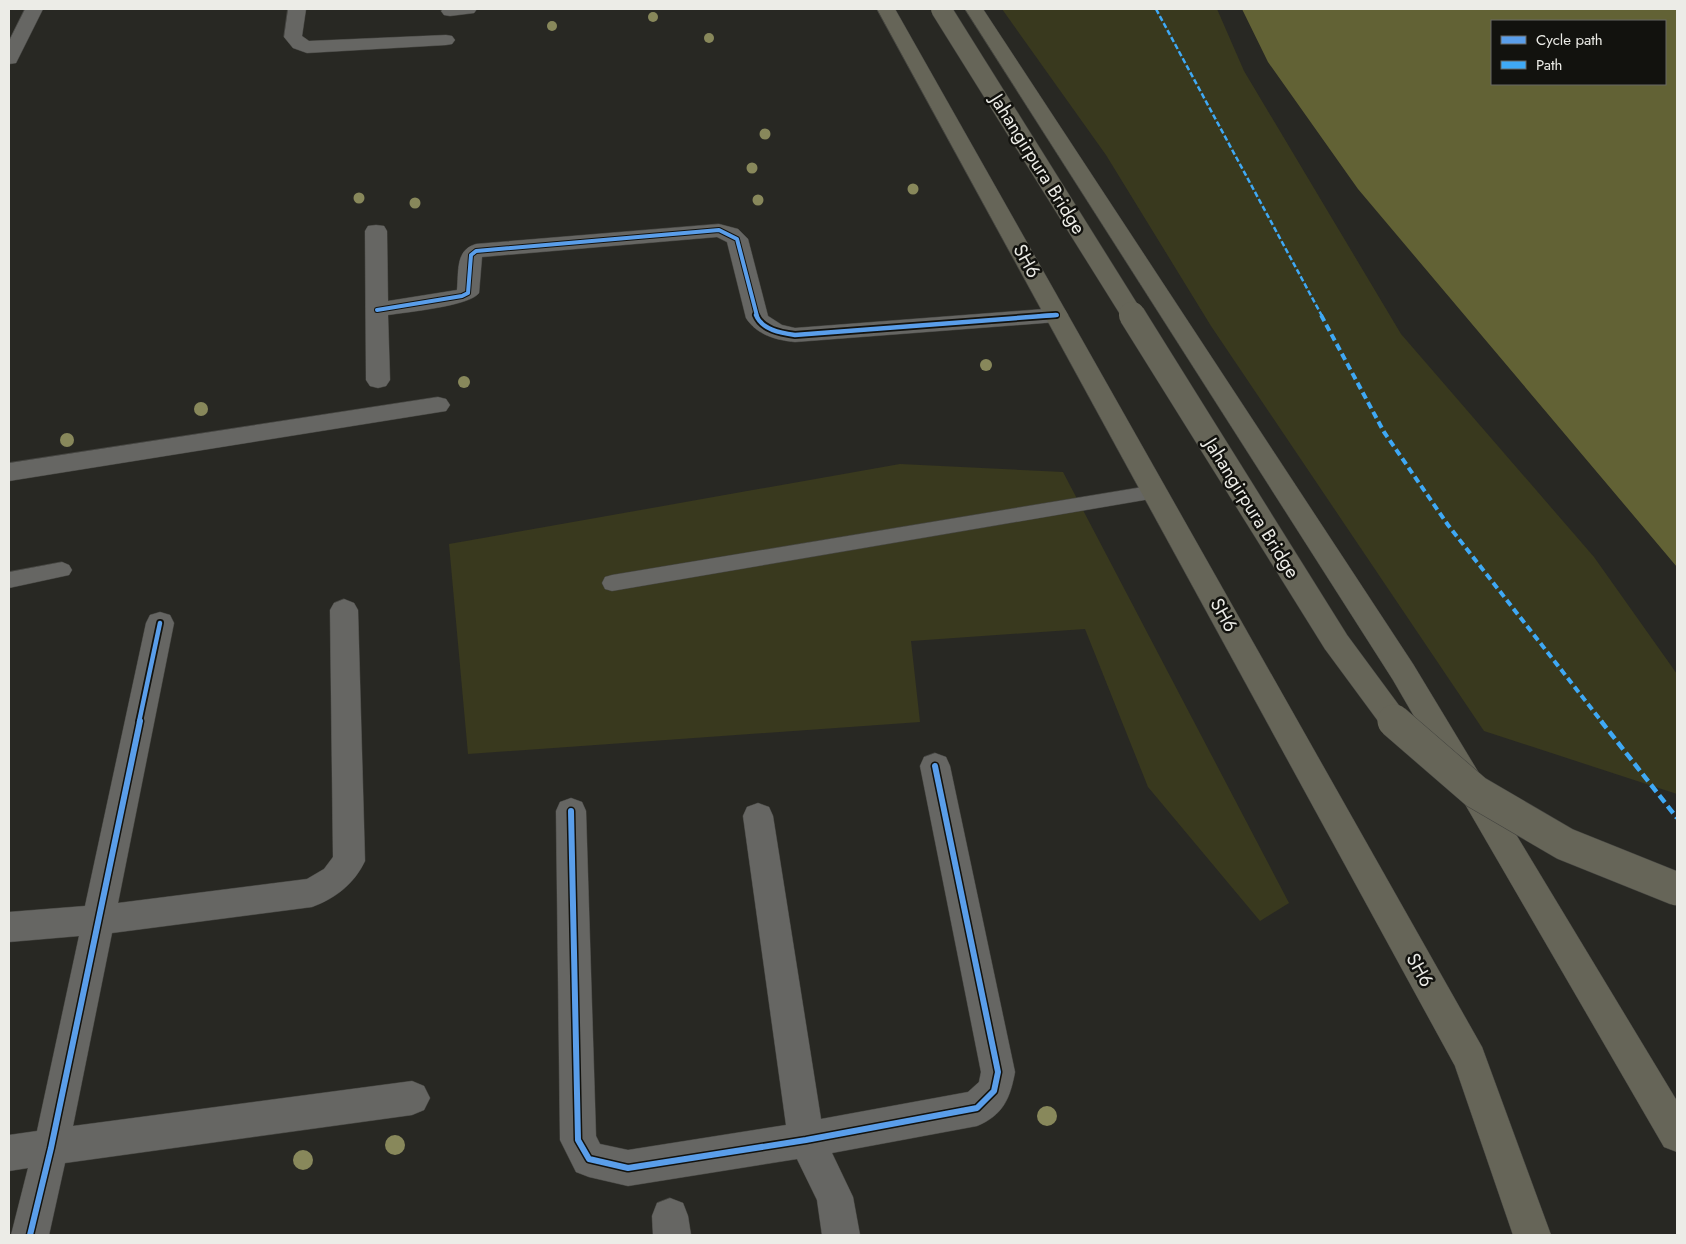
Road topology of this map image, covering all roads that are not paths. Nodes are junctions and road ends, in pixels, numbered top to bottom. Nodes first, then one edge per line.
1 (34, 9) edge
2 (297, 9) edge
3 (468, 9) edge
4 (886, 9) edge
5 (941, 9) edge
6 (974, 9) edge
7 (450, 10) dead end
8 (446, 40) dead end
9 (9, 59) edge
10 (376, 231) dead end
11 (377, 310) junction
12 (1056, 315) junction
13 (378, 380) dead end
14 (438, 405) dead end
15 (9, 472) edge
16 (1155, 492) junction
17 (62, 570) dead end
18 (9, 580) edge
19 (612, 583) dead end
20 (344, 610) dead end
21 (160, 623) dead end
22 (934, 766) dead end
23 (571, 811) dead end
24 (758, 816) dead end
25 (1677, 889) edge
26 (98, 920) junction
27 (9, 927) edge
28 (412, 1098) dead end
29 (1677, 1134) edge
30 (806, 1140) junction
31 (51, 1148) junction
32 (9, 1153) edge
33 (30, 1235) edge
34 (840, 1235) edge
35 (1532, 1235) edge

1 - 9 street
2 - 8 street
3 - 7 street
4 - 12 main road, SH6
5 - 25 main road, Jahangirpura Bridge, bridge
6 - 29 main road
10 - 11 street
11 - 12 street
11 - 13 street
12 - 16 main road, SH6
14 - 15 street
16 - 19 lane
16 - 35 main road, SH6
17 - 18 lane
20 - 26 street
21 - 26 street
22 - 30 street
23 - 30 street
24 - 30 street
26 - 27 street
26 - 31 street
28 - 31 street
30 - 34 street
31 - 32 street
31 - 33 street

